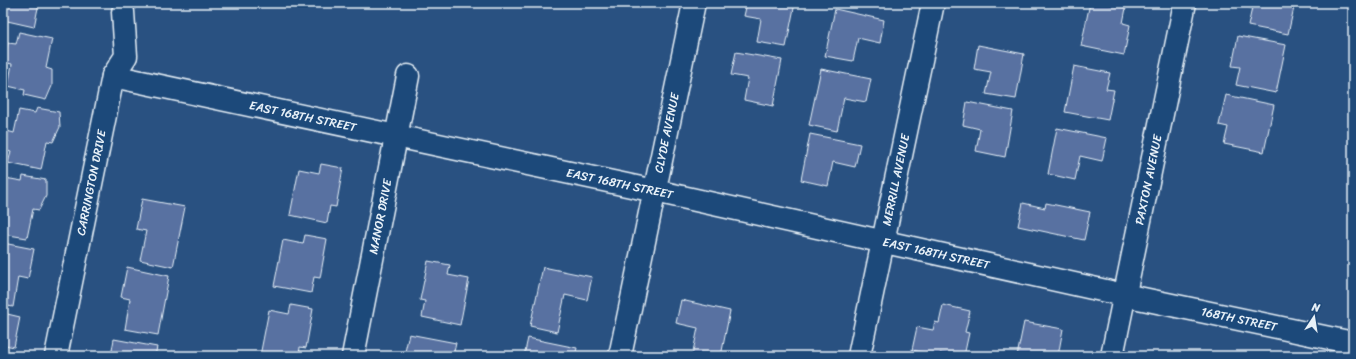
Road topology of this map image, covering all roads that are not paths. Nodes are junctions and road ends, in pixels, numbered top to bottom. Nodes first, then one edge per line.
1 (694, 3) edge
2 (933, 3) edge
3 (1185, 3) edge
4 (123, 12) dead end
5 (113, 76) junction
6 (408, 76) dead end
7 (396, 136) junction
8 (655, 191) junction
9 (883, 241) junction
10 (1124, 295) junction
11 (1353, 343) edge
12 (56, 356) edge
13 (353, 356) edge
14 (620, 356) edge
15 (859, 356) edge
16 (1112, 356) edge

1 - 8 street, CLYDE AVENUE
2 - 9 street, MERRILL AVENUE
3 - 10 street, PAXTON AVENUE
4 - 5 street, CARRINGTON DRIVE
5 - 7 street, EAST 168TH STREET
5 - 12 street, CARRINGTON DRIVE
6 - 7 street, MANOR DRIVE
7 - 8 street, EAST 168TH STREET
7 - 13 street, MANOR DRIVE
8 - 9 street, EAST 168TH STREET
8 - 14 street, CLYDE AVENUE
9 - 10 street, EAST 168TH STREET
9 - 15 street, MERRILL AVENUE
10 - 11 street, 168TH STREET
10 - 16 street, PAXTON AVENUE

